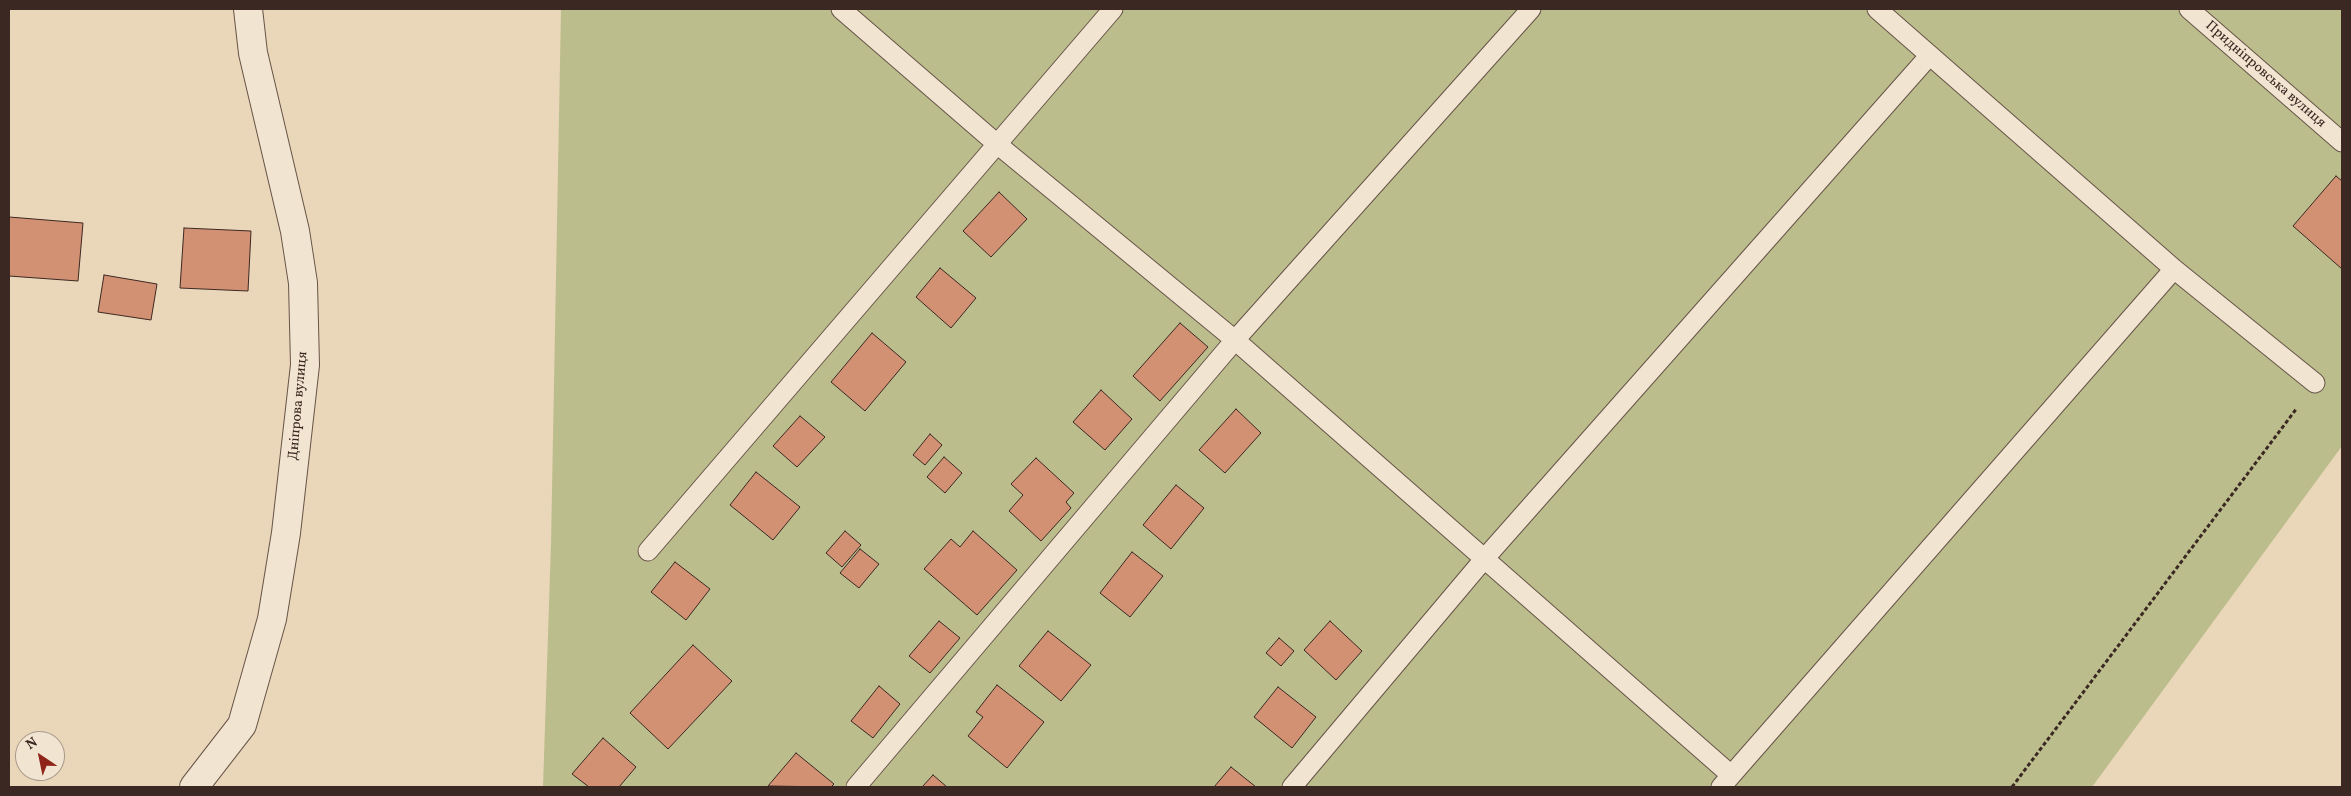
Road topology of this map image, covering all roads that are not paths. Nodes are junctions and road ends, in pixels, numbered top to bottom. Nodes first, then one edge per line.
1 (248, 9) edge
2 (841, 9) edge
3 (1113, 9) edge
4 (1531, 9) edge
5 (1877, 9) edge
6 (2189, 9) edge
7 (1930, 55) junction
8 (2342, 142) edge
9 (997, 144) junction
10 (2174, 269) junction
11 (1234, 340) junction
12 (2315, 383) road end
13 (648, 551) dead end
14 (1485, 558) junction
15 (1726, 781) edge
16 (194, 787) edge
17 (856, 787) edge
18 (1292, 787) edge

1 - 16 street, Дніпрова вулиця
2 - 9 lane
3 - 9 lane
4 - 11 lane
5 - 7 lane
6 - 8 lane, Придніпровська вулиця
7 - 10 lane
7 - 14 lane
9 - 11 lane
9 - 13 lane
10 - 12 lane
10 - 15 lane
11 - 14 lane
11 - 17 lane
14 - 15 lane
14 - 18 lane

